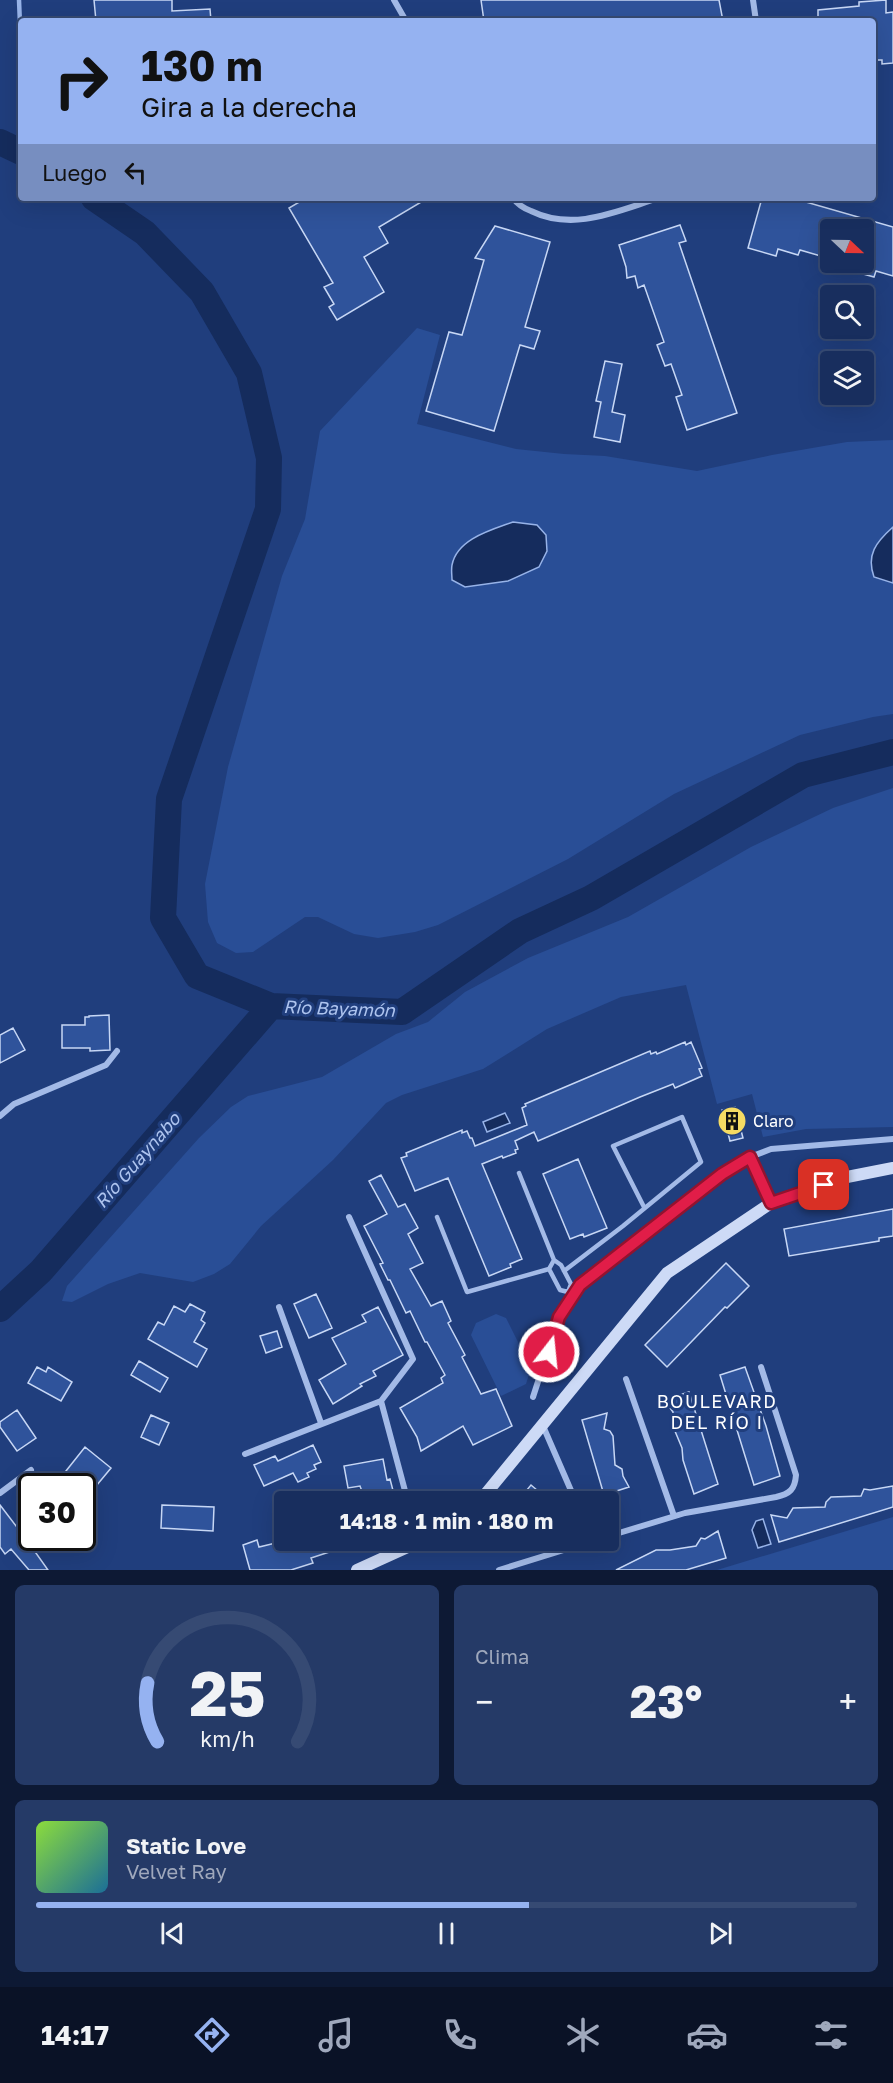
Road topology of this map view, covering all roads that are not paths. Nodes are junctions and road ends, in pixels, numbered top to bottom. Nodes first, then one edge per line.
1 (394, 0) edge
2 (753, 0) edge
3 (404, 18) edge
4 (756, 18) edge
5 (515, 201) edge
6 (649, 201) edge
7 (117, 1051) dead end
8 (0, 1116) edge
9 (893, 1139) edge
10 (750, 1157) junction
11 (893, 1168) edge
12 (519, 1173) dead end
13 (771, 1203) junction
14 (644, 1208) junction
15 (349, 1217) dead end
16 (437, 1217) dead end
17 (554, 1260) junction
18 (549, 1269) junction
19 (564, 1271) junction
20 (569, 1294) junction
21 (279, 1307) dead end
22 (761, 1367) dead end
23 (626, 1379) dead end
24 (533, 1397) dead end
25 (381, 1401) junction
26 (321, 1423) junction
27 (543, 1425) junction
28 (245, 1454) dead end
29 (31, 1470) dead end
30 (405, 1491) edge
31 (488, 1491) edge
32 (571, 1491) edge
33 (0, 1493) edge
34 (674, 1516) junction
35 (619, 1533) edge
36 (398, 1551) edge
37 (561, 1551) edge
38 (357, 1570) edge
39 (499, 1570) edge

1 - 3 street
2 - 4 street
5 - 6 street
7 - 8 street
9 - 10 street
10 - 13 street
10 - 20 street
11 - 13 main road
12 - 17 lane
13 - 27 main road
14 - 14 lane
14 - 19 lane
15 - 25 street
16 - 18 lane
17 - 18 lane
17 - 19 lane
18 - 20 lane
19 - 20 lane
20 - 24 street
21 - 26 street
22 - 34 street
23 - 34 street
25 - 26 street
25 - 30 street
26 - 28 street
27 - 31 main road
27 - 32 street
29 - 33 street
34 - 35 street
36 - 38 main road
37 - 39 street

